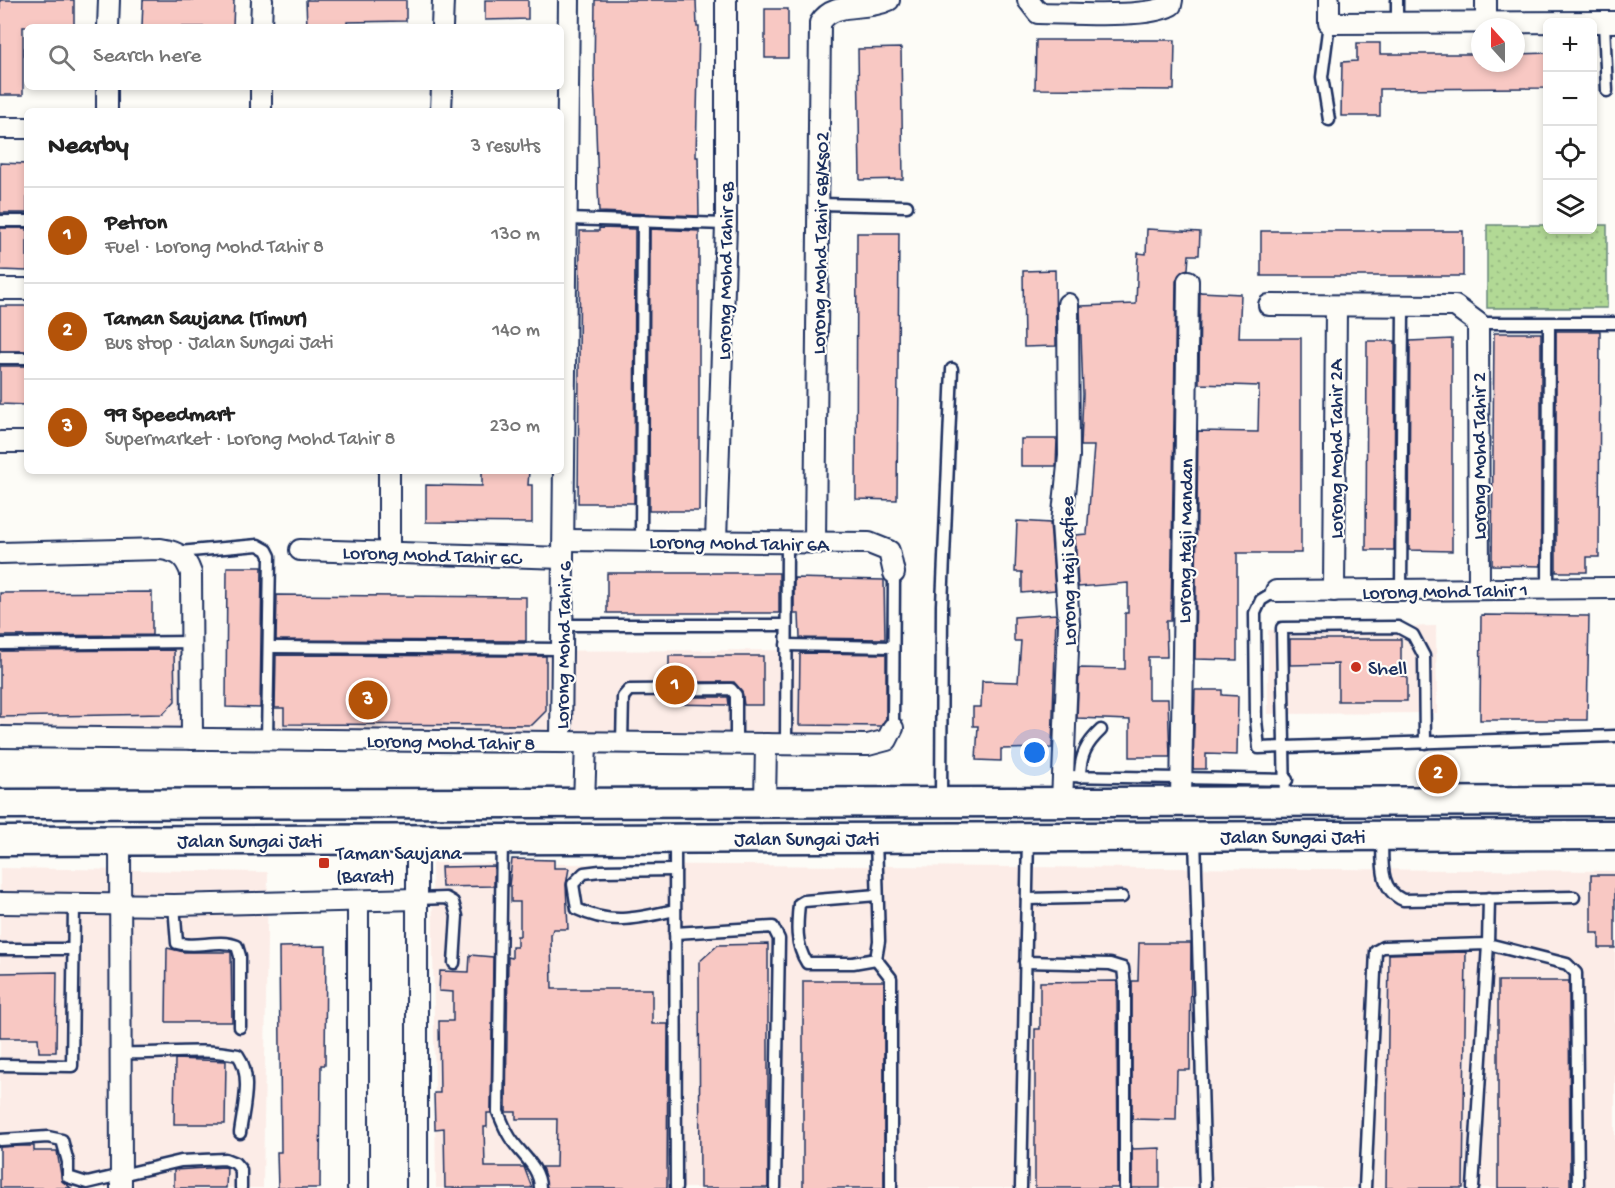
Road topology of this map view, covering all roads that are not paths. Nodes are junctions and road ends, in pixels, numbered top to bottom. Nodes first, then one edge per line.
1 (109, 0) edge
2 (262, 0) edge
3 (443, 0) edge
4 (569, 0) edge
5 (726, 0) edge
6 (889, 0) edge
7 (1329, 0) edge
8 (1397, 0) edge
9 (1486, 0) edge
10 (1028, 1) edge
11 (1166, 5) edge
12 (1097, 7) edge
13 (1486, 18) edge
14 (1329, 22) junction
15 (1397, 22) junction
16 (1471, 22) edge
17 (1525, 22) edge
18 (1609, 22) edge
19 (108, 24) edge
20 (261, 24) edge
21 (442, 24) edge
22 (107, 90) edge
23 (261, 90) edge
24 (442, 90) edge
25 (1607, 91) dead end
26 (107, 108) edge
27 (261, 108) edge
28 (441, 108) edge
29 (1329, 120) dead end
30 (0, 128) edge
31 (24, 128) edge
32 (820, 204) junction
33 (907, 206) dead end
34 (567, 219) junction
35 (0, 220) edge
36 (24, 221) edge
37 (644, 221) junction
38 (726, 224) junction
39 (1188, 281) dead end
40 (0, 289) edge
41 (24, 289) edge
42 (1068, 304) dead end
43 (1269, 305) dead end
44 (1336, 306) junction
45 (1403, 307) junction
46 (1615, 323) edge
47 (1478, 324) junction
48 (1550, 324) junction
49 (0, 358) edge
50 (24, 358) edge
51 (952, 369) dead end
52 (0, 442) edge
53 (24, 442) edge
54 (564, 466) edge
55 (389, 474) edge
56 (564, 474) edge
57 (641, 540) junction
58 (716, 541) junction
59 (788, 542) junction
60 (815, 542) junction
61 (563, 549) junction
62 (300, 550) dead end
63 (178, 552) junction
64 (0, 553) edge
65 (389, 553) junction
66 (894, 573) joint
67 (1548, 588) junction
68 (1615, 588) edge
69 (1479, 589) junction
70 (1401, 590) junction
71 (1275, 591) joint
72 (1334, 591) junction
73 (562, 625) junction
74 (786, 625) junction
75 (194, 642) junction
76 (0, 644) edge
77 (786, 645) junction
78 (893, 646) junction
79 (270, 647) junction
80 (562, 649) junction
81 (893, 728) joint
82 (1101, 730) dead end
83 (1615, 736) edge
84 (0, 737) edge
85 (192, 739) junction
86 (267, 740) junction
87 (561, 742) junction
88 (586, 743) junction
89 (622, 743) junction
90 (1425, 743) junction
91 (736, 744) junction
92 (765, 744) junction
93 (786, 744) junction
94 (1284, 748) junction
95 (1069, 785) junction
96 (1181, 790) junction
97 (1286, 791) junction
98 (1615, 801) edge
99 (584, 803) junction
100 (765, 803) junction
101 (941, 803) junction
102 (0, 804) edge
103 (1615, 835) edge
104 (1195, 836) junction
105 (1382, 836) junction
106 (876, 837) junction
107 (1028, 837) junction
108 (675, 838) junction
109 (417, 839) junction
110 (502, 839) junction
111 (0, 841) edge
112 (120, 841) junction
113 (675, 870) junction
114 (877, 895) junction
115 (1122, 897) dead end
116 (1574, 897) dead end
117 (1489, 898) junction
118 (417, 899) junction
119 (1027, 899) junction
120 (358, 901) junction
121 (0, 903) edge
122 (120, 903) junction
123 (74, 904) junction
124 (174, 904) junction
125 (675, 910) junction
126 (675, 933) junction
127 (1488, 944) junction
128 (0, 949) edge
129 (74, 949) junction
130 (876, 958) junction
131 (1025, 962) junction
132 (454, 963) dead end
133 (240, 1026) dead end
134 (120, 1053) junction
135 (0, 1065) edge
136 (240, 1133) dead end
137 (0, 1140) edge
138 (121, 1181) edge
139 (73, 1183) edge
140 (241, 1188) edge
141 (358, 1188) edge
142 (417, 1188) edge
143 (540, 1188) edge
144 (676, 1188) edge
145 (775, 1188) edge
146 (891, 1188) edge
147 (1021, 1188) edge
148 (1125, 1188) edge
149 (1205, 1188) edge
150 (1365, 1188) edge
151 (1473, 1188) edge
152 (1578, 1188) edge

1 - 19 street
2 - 20 street
3 - 21 street
4 - 34 street, Lorong Mohd Tahir 6
5 - 38 street, Lorong Mohd Tahir 6B
6 - 32 street, Lorong Mohd Tahir 6B/Ks02
7 - 14 street
8 - 15 lane
9 - 13 street
10 - 12 street
11 - 12 street
14 - 15 street
14 - 29 lane
15 - 16 street
17 - 18 street
18 - 25 lane
22 - 26 street
23 - 27 street
24 - 28 street
30 - 31 street
32 - 33 lane
32 - 60 street, Lorong Mohd Tahir 6B/Ks02
34 - 37 lane
34 - 54 street, Lorong Mohd Tahir 6
35 - 36 lane
37 - 38 lane
37 - 57 lane
38 - 58 street, Lorong Mohd Tahir 6B
39 - 96 street, Lorong Haji Mandan
40 - 41 street
42 - 95 street, Lorong Haji Safiee
43 - 44 street
44 - 45 street
44 - 72 street, Lorong Mohd Tahir 2A
45 - 47 street
45 - 70 lane
46 - 48 lane
47 - 48 lane
47 - 69 street, Lorong Mohd Tahir 2
48 - 67 lane
49 - 50 lane
51 - 101 lane
52 - 53 street
55 - 65 street
56 - 61 street, Lorong Mohd Tahir 6
57 - 58 street, Lorong Mohd Tahir 6A
57 - 61 street, Lorong Mohd Tahir 6A
58 - 59 street, Lorong Mohd Tahir 6A
59 - 60 street, Lorong Mohd Tahir 6A
59 - 74 lane
60 - 66 street, Lorong Mohd Tahir 6A
61 - 65 street, Lorong Mohd Tahir 6C
61 - 73 street, Lorong Mohd Tahir 6
62 - 65 street, Lorong Mohd Tahir 6C
63 - 64 street
63 - 75 street
63 - 79 lane
66 - 78 lane
67 - 68 street, Lorong Mohd Tahir 1
67 - 69 street, Lorong Mohd Tahir 1
69 - 70 street, Lorong Mohd Tahir 1
70 - 72 street, Lorong Mohd Tahir 1
71 - 72 street, Lorong Mohd Tahir 1
71 - 94 lane
73 - 74 lane
73 - 80 street, Lorong Mohd Tahir 6
74 - 77 lane
75 - 76 lane
75 - 85 street
77 - 78 lane
77 - 93 lane
78 - 81 lane
79 - 80 lane
79 - 86 lane
80 - 87 street, Lorong Mohd Tahir 6
81 - 93 street, Lorong Mohd Tahir 8
82 - 95 lane
83 - 90 lane
84 - 85 street, Lorong Mohd Tahir 8
85 - 86 street, Lorong Mohd Tahir 8
86 - 87 street, Lorong Mohd Tahir 8
87 - 88 street, Lorong Mohd Tahir 8
88 - 89 street, Lorong Mohd Tahir 8
88 - 99 street
89 - 91 street, Lorong Mohd Tahir 8
89 - 91 lane
90 - 94 lane
90 - 94 lane
91 - 92 street, Lorong Mohd Tahir 8
92 - 93 street, Lorong Mohd Tahir 8
92 - 100 street
94 - 97 lane
95 - 96 main road, Jalan Sungai Jati
95 - 101 main road, Jalan Sungai Jati
96 - 97 main road, Jalan Sungai Jati
97 - 98 main road, Jalan Sungai Jati
99 - 100 main road, Jalan Sungai Jati
99 - 102 main road, Jalan Sungai Jati
100 - 101 main road, Jalan Sungai Jati
103 - 105 main road, Jalan Sungai Jati
104 - 105 main road, Jalan Sungai Jati
104 - 107 main road, Jalan Sungai Jati
104 - 149 lane
105 - 117 lane
106 - 107 main road, Jalan Sungai Jati
106 - 108 main road, Jalan Sungai Jati
106 - 114 lane
107 - 119 lane
108 - 110 main road, Jalan Sungai Jati
108 - 113 lane
109 - 110 main road, Jalan Sungai Jati
109 - 112 main road, Jalan Sungai Jati
109 - 118 street
110 - 143 lane
111 - 112 main road, Jalan Sungai Jati
112 - 122 street
113 - 125 lane
113 - 125 lane
114 - 130 lane
114 - 130 lane
115 - 119 lane
116 - 117 lane
117 - 127 lane
118 - 120 street
118 - 132 lane
118 - 142 street
119 - 131 lane
120 - 124 street
120 - 141 street
121 - 123 street
122 - 123 street
122 - 124 street
122 - 134 street
123 - 129 lane
124 - 133 lane
125 - 126 lane
126 - 144 lane
126 - 145 lane
127 - 150 lane
127 - 151 lane
127 - 152 lane
128 - 129 lane
129 - 135 lane
130 - 146 lane
131 - 147 lane
131 - 148 lane
134 - 136 lane
134 - 138 street
137 - 139 lane
138 - 139 lane
138 - 140 lane

